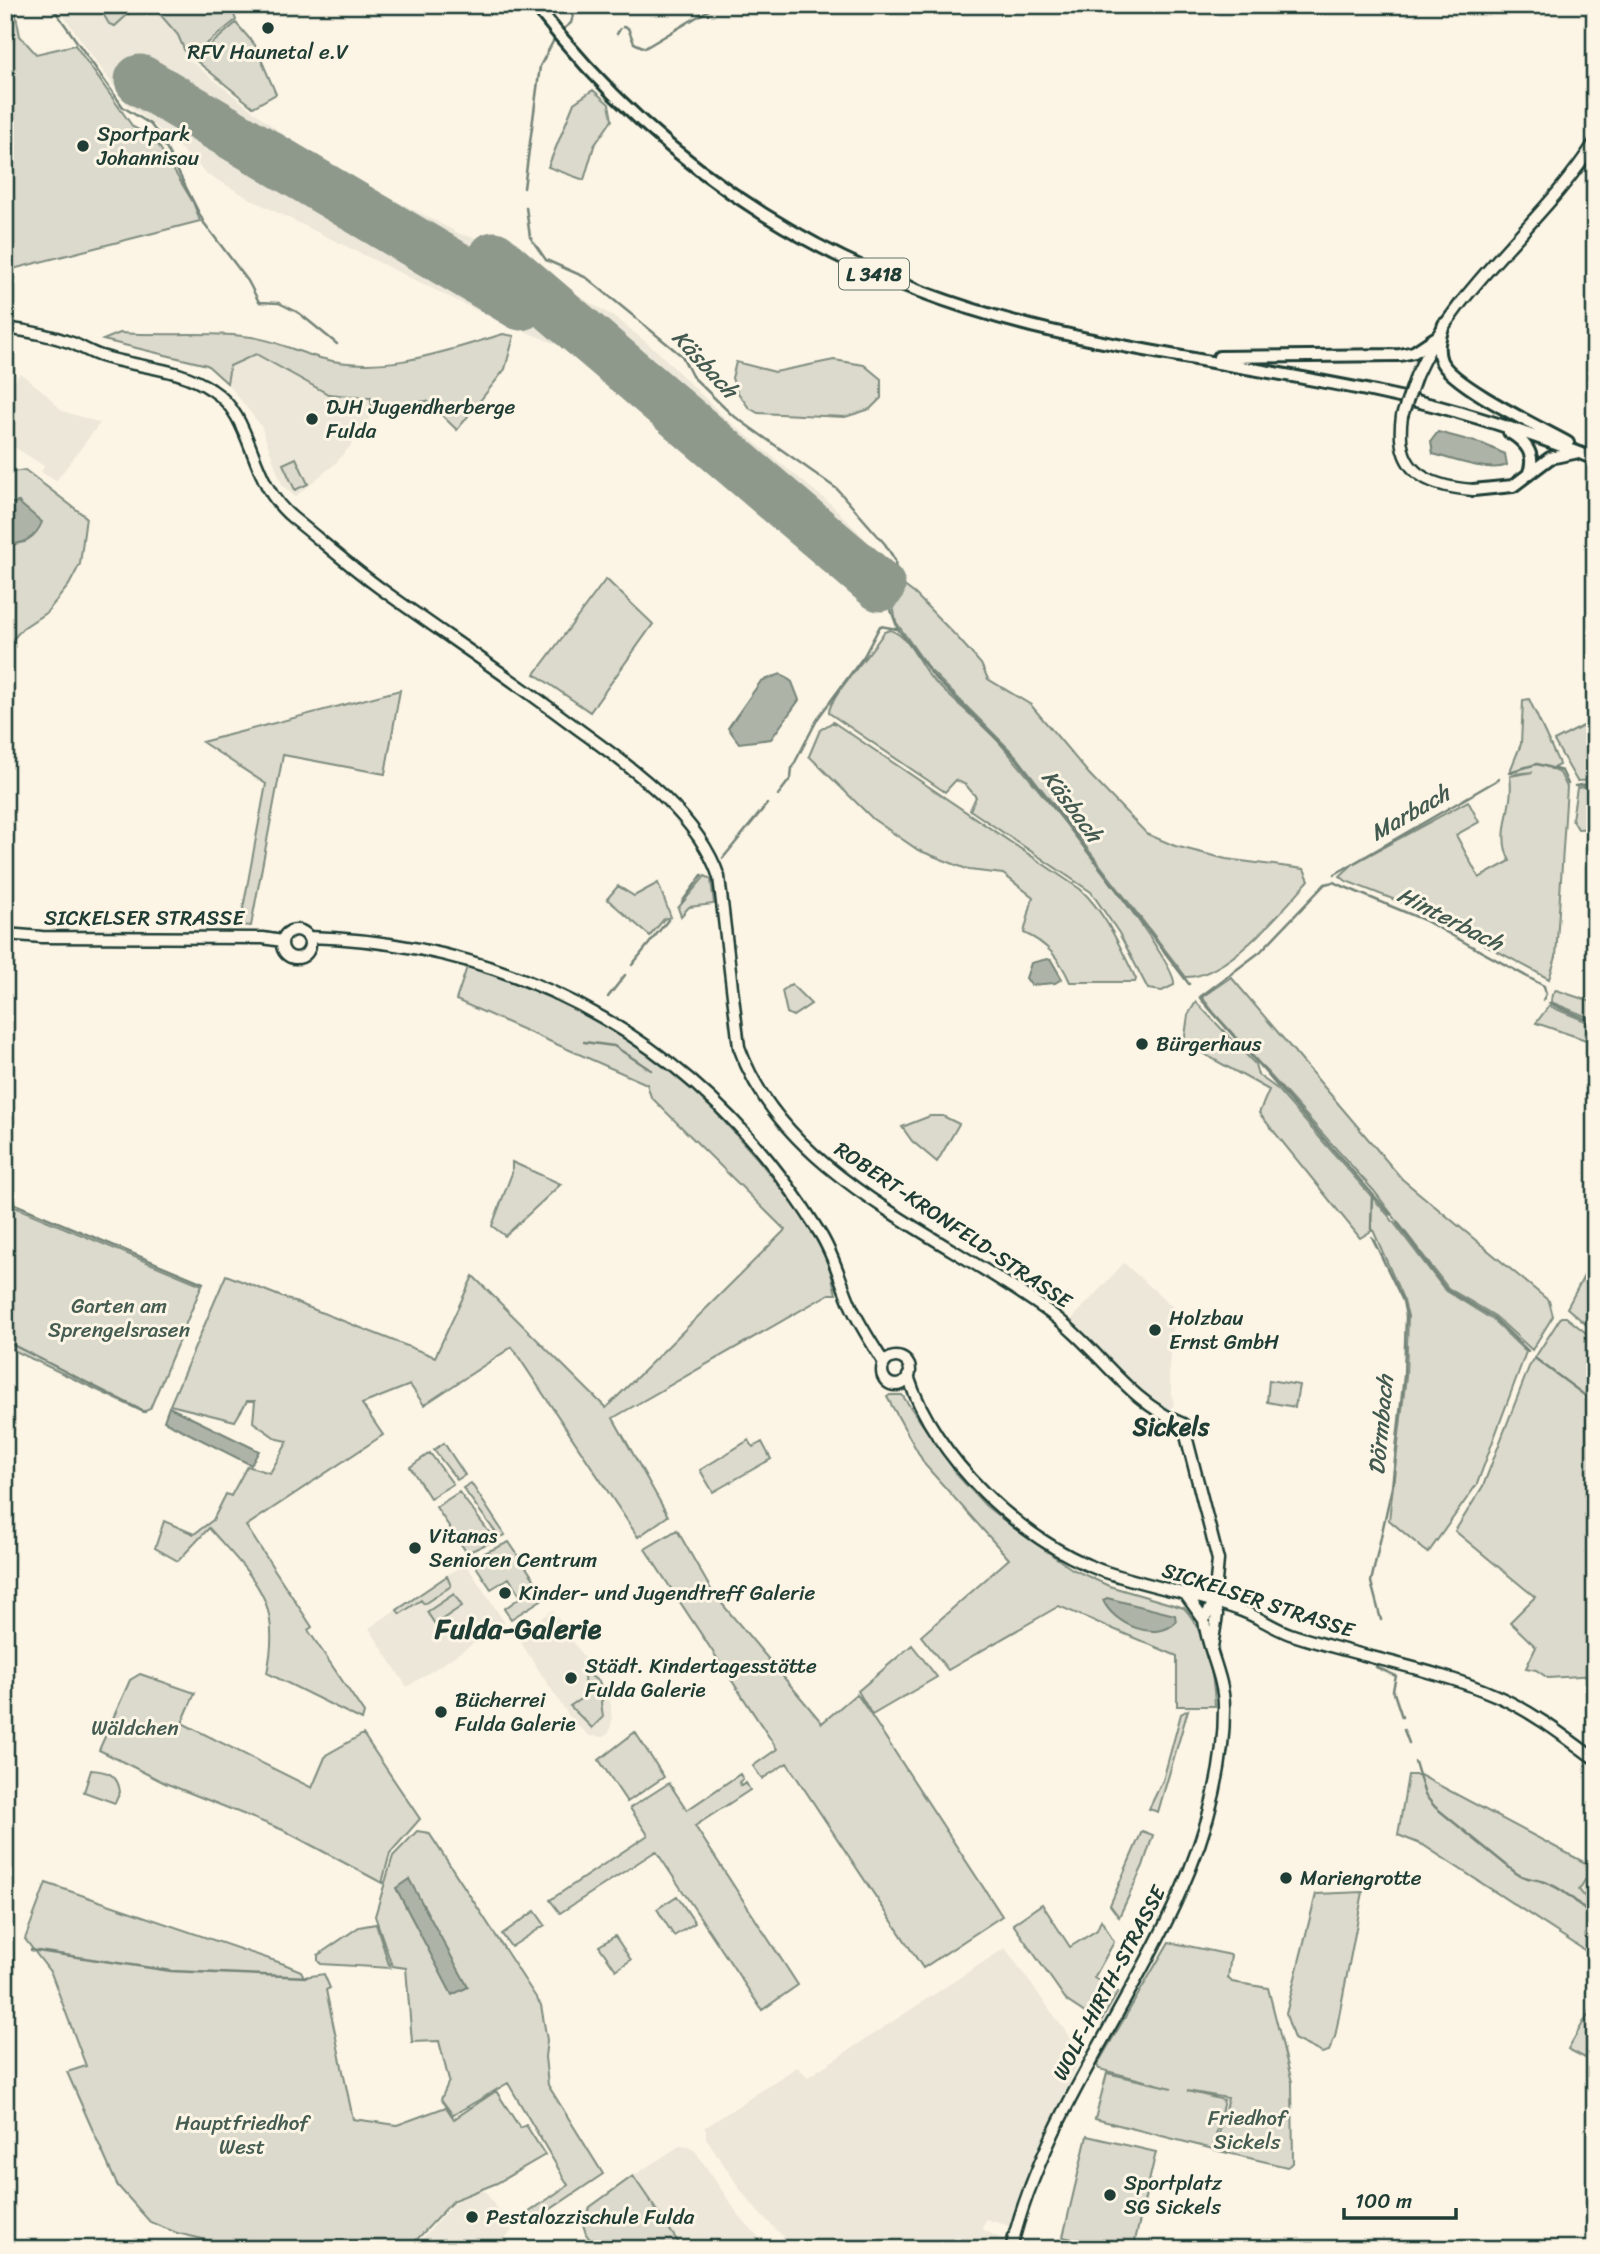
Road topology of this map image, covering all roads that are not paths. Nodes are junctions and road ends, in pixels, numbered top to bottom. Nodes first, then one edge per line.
1 (535, 5) edge
2 (1595, 142) edge
3 (1444, 324) junction
4 (5, 328) edge
5 (1435, 338) junction
6 (1177, 355) junction
7 (1494, 422) junction
8 (1580, 453) junction
9 (1595, 458) edge
10 (1524, 480) junction
11 (1473, 490) joint
12 (5, 934) edge
13 (308, 937) junction
14 (335, 940) junction
15 (282, 941) junction
16 (309, 950) junction
17 (888, 1360) junction
18 (908, 1376) junction
19 (896, 1385) junction
20 (918, 1399) junction
21 (1183, 1424) joint
22 (1186, 1595) junction
23 (1214, 1602) junction
24 (1204, 1620) junction
25 (1212, 1647) junction
26 (1595, 1759) edge
27 (1011, 2249) edge

1 - 6 main road, L 3418
2 - 3 street
3 - 5 street
3 - 9 main road
4 - 21 street, ROBERT-KRONFELD-STRASSE
5 - 6 main road
5 - 11 street, bridge
6 - 7 main road, L 3418
7 - 8 main road, L 3418
7 - 10 main road
8 - 9 main road, L 3418
8 - 10 main road
10 - 11 main road
12 - 15 street, SICKELSER STRASSE
13 - 14 street
13 - 15 street
13 - 16 street
14 - 16 street
14 - 17 street
15 - 16 street
17 - 18 street
17 - 19 street
18 - 19 street
18 - 20 street, SICKELSER STRASSE
19 - 20 street, SICKELSER STRASSE
20 - 22 street, SICKELSER STRASSE
21 - 23 street, WOLF-HIRTH-STRASSE
22 - 23 street, SICKELSER STRASSE
22 - 24 street, WOLF-HIRTH-STRASSE
23 - 24 street
23 - 25 street, WOLF-HIRTH-STRASSE
23 - 26 street, SICKELSER STRASSE
24 - 25 street, WOLF-HIRTH-STRASSE
25 - 27 street, WOLF-HIRTH-STRASSE

